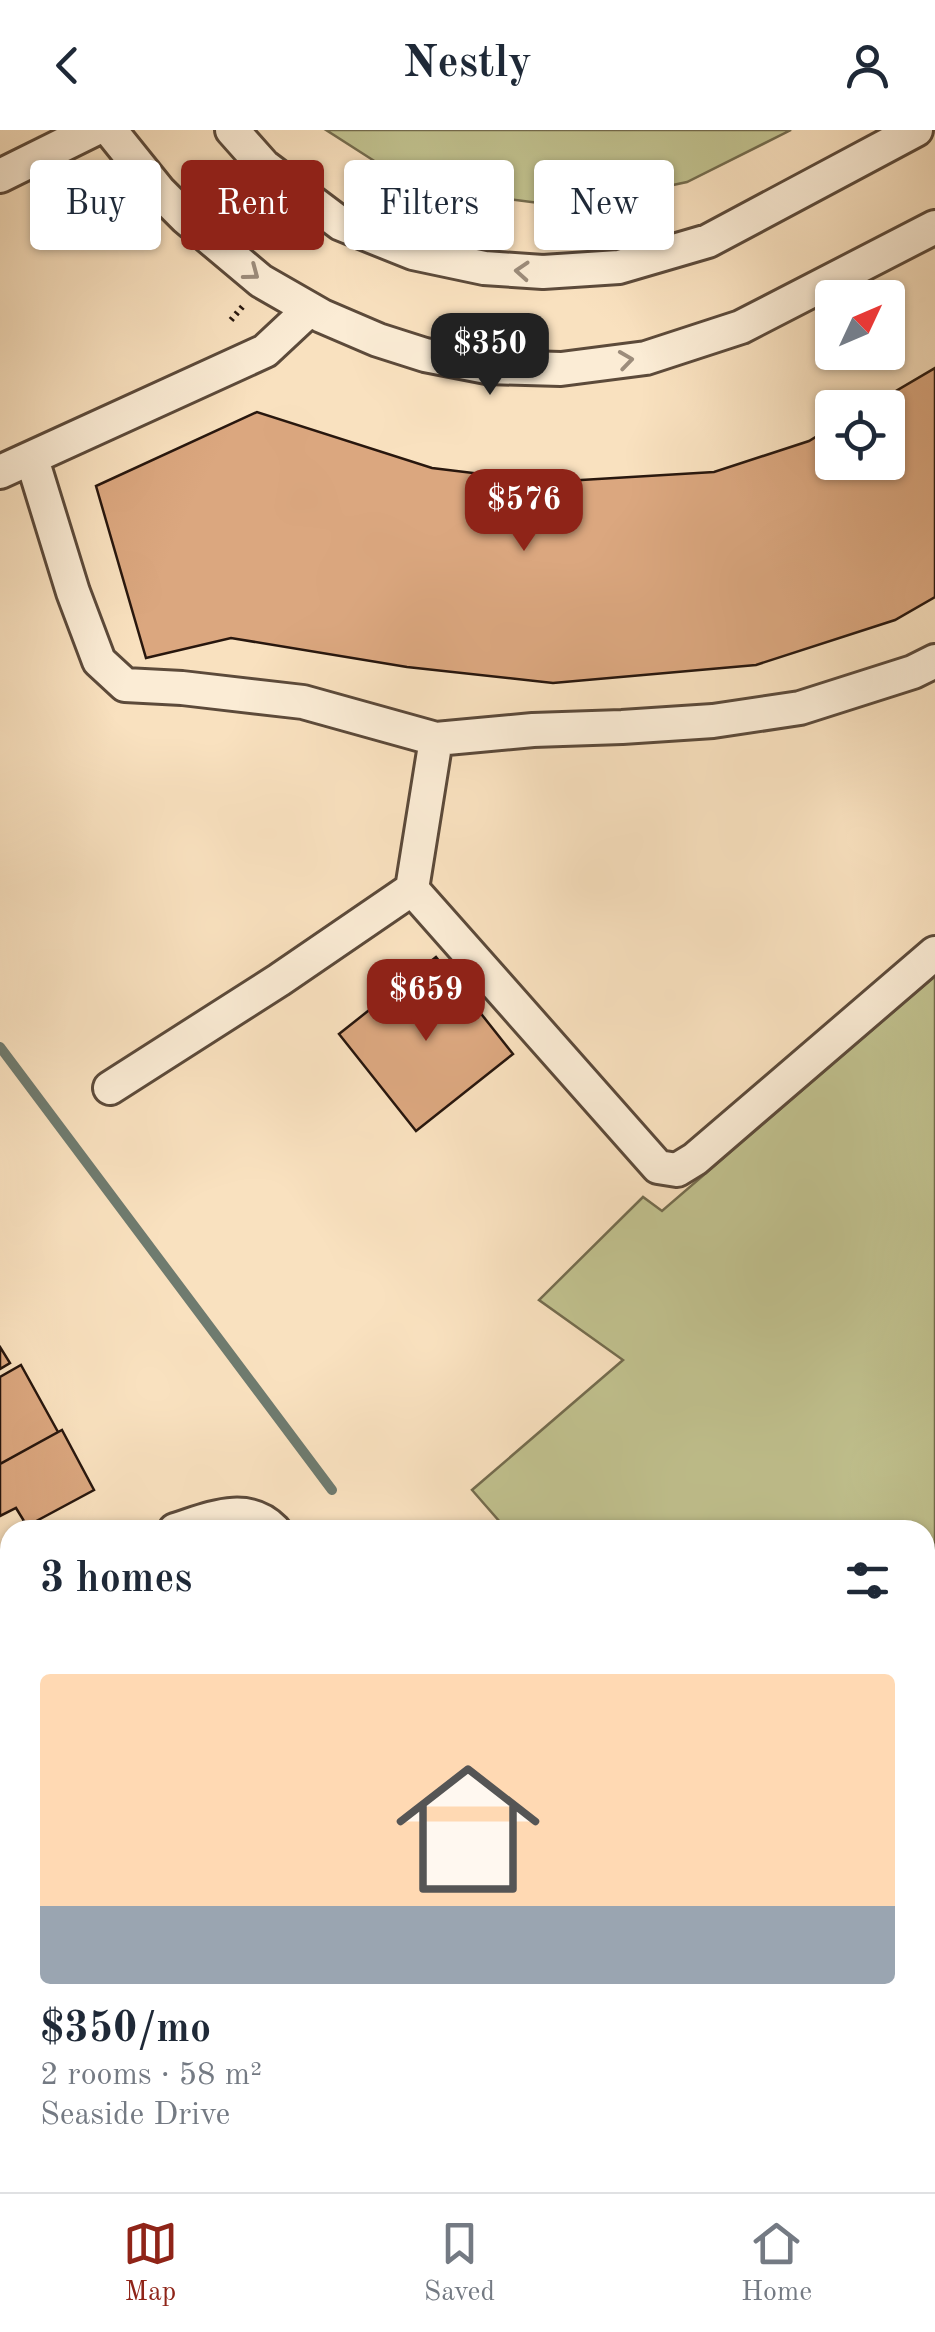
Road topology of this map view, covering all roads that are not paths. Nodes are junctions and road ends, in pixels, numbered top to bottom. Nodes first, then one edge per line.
1 (93, 130) edge
2 (110, 130) edge
3 (232, 130) edge
4 (916, 130) edge
5 (0, 176) edge
6 (935, 227) edge
7 (310, 309) junction
8 (32, 459) junction
9 (0, 472) edge
10 (935, 662) edge
11 (436, 739) junction
12 (412, 888) junction
13 (935, 954) edge
14 (110, 1088) dead end
15 (212, 1520) edge
16 (260, 1520) edge

1 - 5 street
2 -> 7 street
4 -> 3 street
7 -> 6 street
7 - 8 street
8 - 9 street
8 - 11 street
10 - 11 street
11 - 12 street
12 - 13 street
12 - 14 street
15 - 16 street

